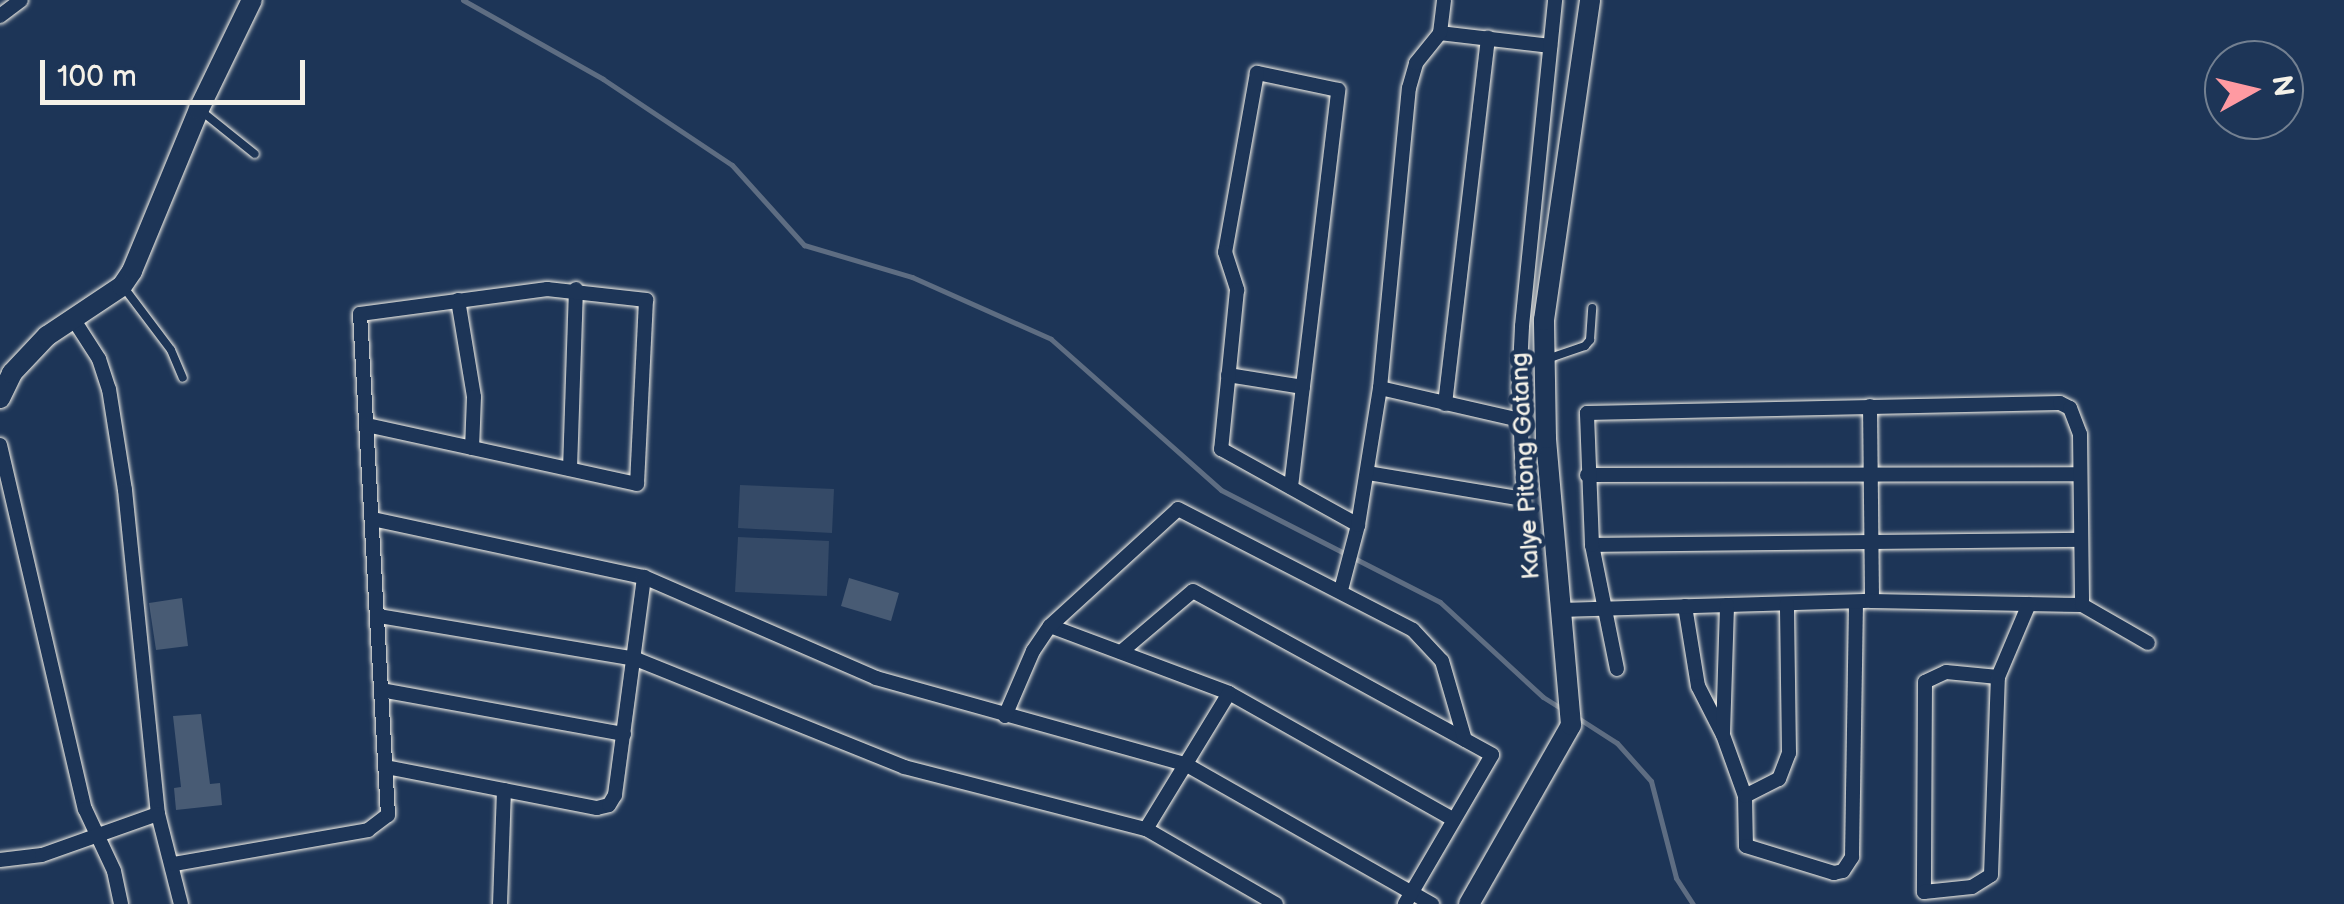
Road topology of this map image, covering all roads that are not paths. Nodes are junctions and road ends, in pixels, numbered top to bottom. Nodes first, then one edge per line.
1 (21, 0) edge
2 (252, 0) edge
3 (1444, 0) edge
4 (1555, 0) edge
5 (1590, 0) edge
6 (0, 16) edge
7 (1440, 33) junction
8 (1488, 38) junction
9 (1550, 46) junction
10 (199, 109) junction
11 (256, 154) dead end
12 (122, 286) junction
13 (576, 290) junction
14 (458, 300) junction
15 (1592, 308) dead end
16 (72, 317) junction
17 (1543, 360) junction
18 (1228, 375) junction
19 (183, 378) dead end
20 (1303, 387) junction
21 (1380, 388) junction
22 (0, 398) edge
23 (1444, 404) junction
24 (1870, 406) junction
25 (1520, 420) junction
26 (368, 425) junction
27 (0, 445) edge
28 (472, 448) junction
29 (570, 470) junction
30 (1368, 473) junction
31 (2080, 474) junction
32 (1586, 475) junction
33 (1870, 475) junction
34 (1290, 488) junction
35 (373, 520) junction
36 (1358, 525) junction
37 (2081, 540) junction
38 (1871, 542) junction
39 (1592, 545) junction
40 (644, 576) junction
41 (1341, 590) junction
42 (1864, 602) junction
43 (1787, 604) junction
44 (2029, 604) junction
45 (1728, 605) junction
46 (2082, 605) junction
47 (1685, 606) junction
48 (1603, 608) junction
49 (1560, 610) junction
50 (378, 616) junction
51 (1050, 626) junction
52 (2148, 643) dead end
53 (1121, 652) junction
54 (636, 659) junction
55 (1617, 669) dead end
56 (1998, 677) junction
57 (381, 690) junction
58 (1229, 694) junction
59 (1005, 716) junction
60 (624, 734) junction
61 (1723, 735) junction
62 (1465, 740) junction
63 (1187, 764) junction
64 (386, 767) junction
65 (504, 790) junction
66 (1745, 796) junction
67 (158, 814) junction
68 (1454, 820) junction
69 (1146, 828) junction
70 (94, 835) junction
71 (0, 860) edge
72 (174, 864) junction
73 (1408, 899) edge
74 (121, 904) edge
75 (181, 904) edge
76 (500, 904) edge
77 (1276, 904) edge
78 (1432, 904) edge
79 (1469, 904) edge

1 - 6 street
2 - 10 street
3 - 7 street
4 - 9 street
5 - 17 street, Kalye Pitong Gatang
7 - 8 street
7 - 21 street
8 - 9 street
8 - 23 street
9 - 25 street
10 - 11 lane
10 - 12 street
12 - 16 street
12 - 19 lane
13 - 14 street
13 - 29 street
13 - 29 street
14 - 26 street
14 - 28 street
15 - 17 lane
16 - 22 street
16 - 67 street
17 - 49 street, Kalye Pitong Gatang
18 - 20 street
18 - 20 street
18 - 34 street
20 - 34 street
21 - 23 street
21 - 30 street
23 - 25 street
24 - 31 street
24 - 32 street
24 - 33 street
25 - 30 street
26 - 28 street
26 - 35 street
27 - 70 street
28 - 29 street
30 - 36 street
31 - 33 street
31 - 37 street
32 - 33 street
32 - 39 street
33 - 38 street
34 - 36 street
35 - 40 street
35 - 50 street
36 - 41 street
37 - 38 street
37 - 46 street
38 - 39 street
38 - 42 street
39 - 48 street
40 - 54 street
40 - 59 street
41 - 51 street
41 - 62 street
42 - 43 street
42 - 44 street
42 - 66 street
43 - 45 street
43 - 66 street
44 - 46 street
44 - 56 street
45 - 47 street
45 - 61 street
46 - 52 street
47 - 48 street
47 - 61 street
48 - 49 street
48 - 55 street
49 - 79 street, Kalye Pitong Gatang
50 - 54 street
50 - 57 street
51 - 53 street
51 - 59 street
53 - 58 street
53 - 62 street
54 - 60 street
54 - 69 street
56 - 56 street
57 - 60 street
57 - 64 street
58 - 63 street
58 - 68 street
59 - 63 street
60 - 65 street
61 - 66 street
62 - 68 street
63 - 69 street
63 - 73 street
64 - 65 street
64 - 72 street
65 - 76 street
67 - 70 street
67 - 72 street
68 - 73 street
69 - 77 street
70 - 71 street
70 - 74 street
72 - 75 street
73 - 78 street

